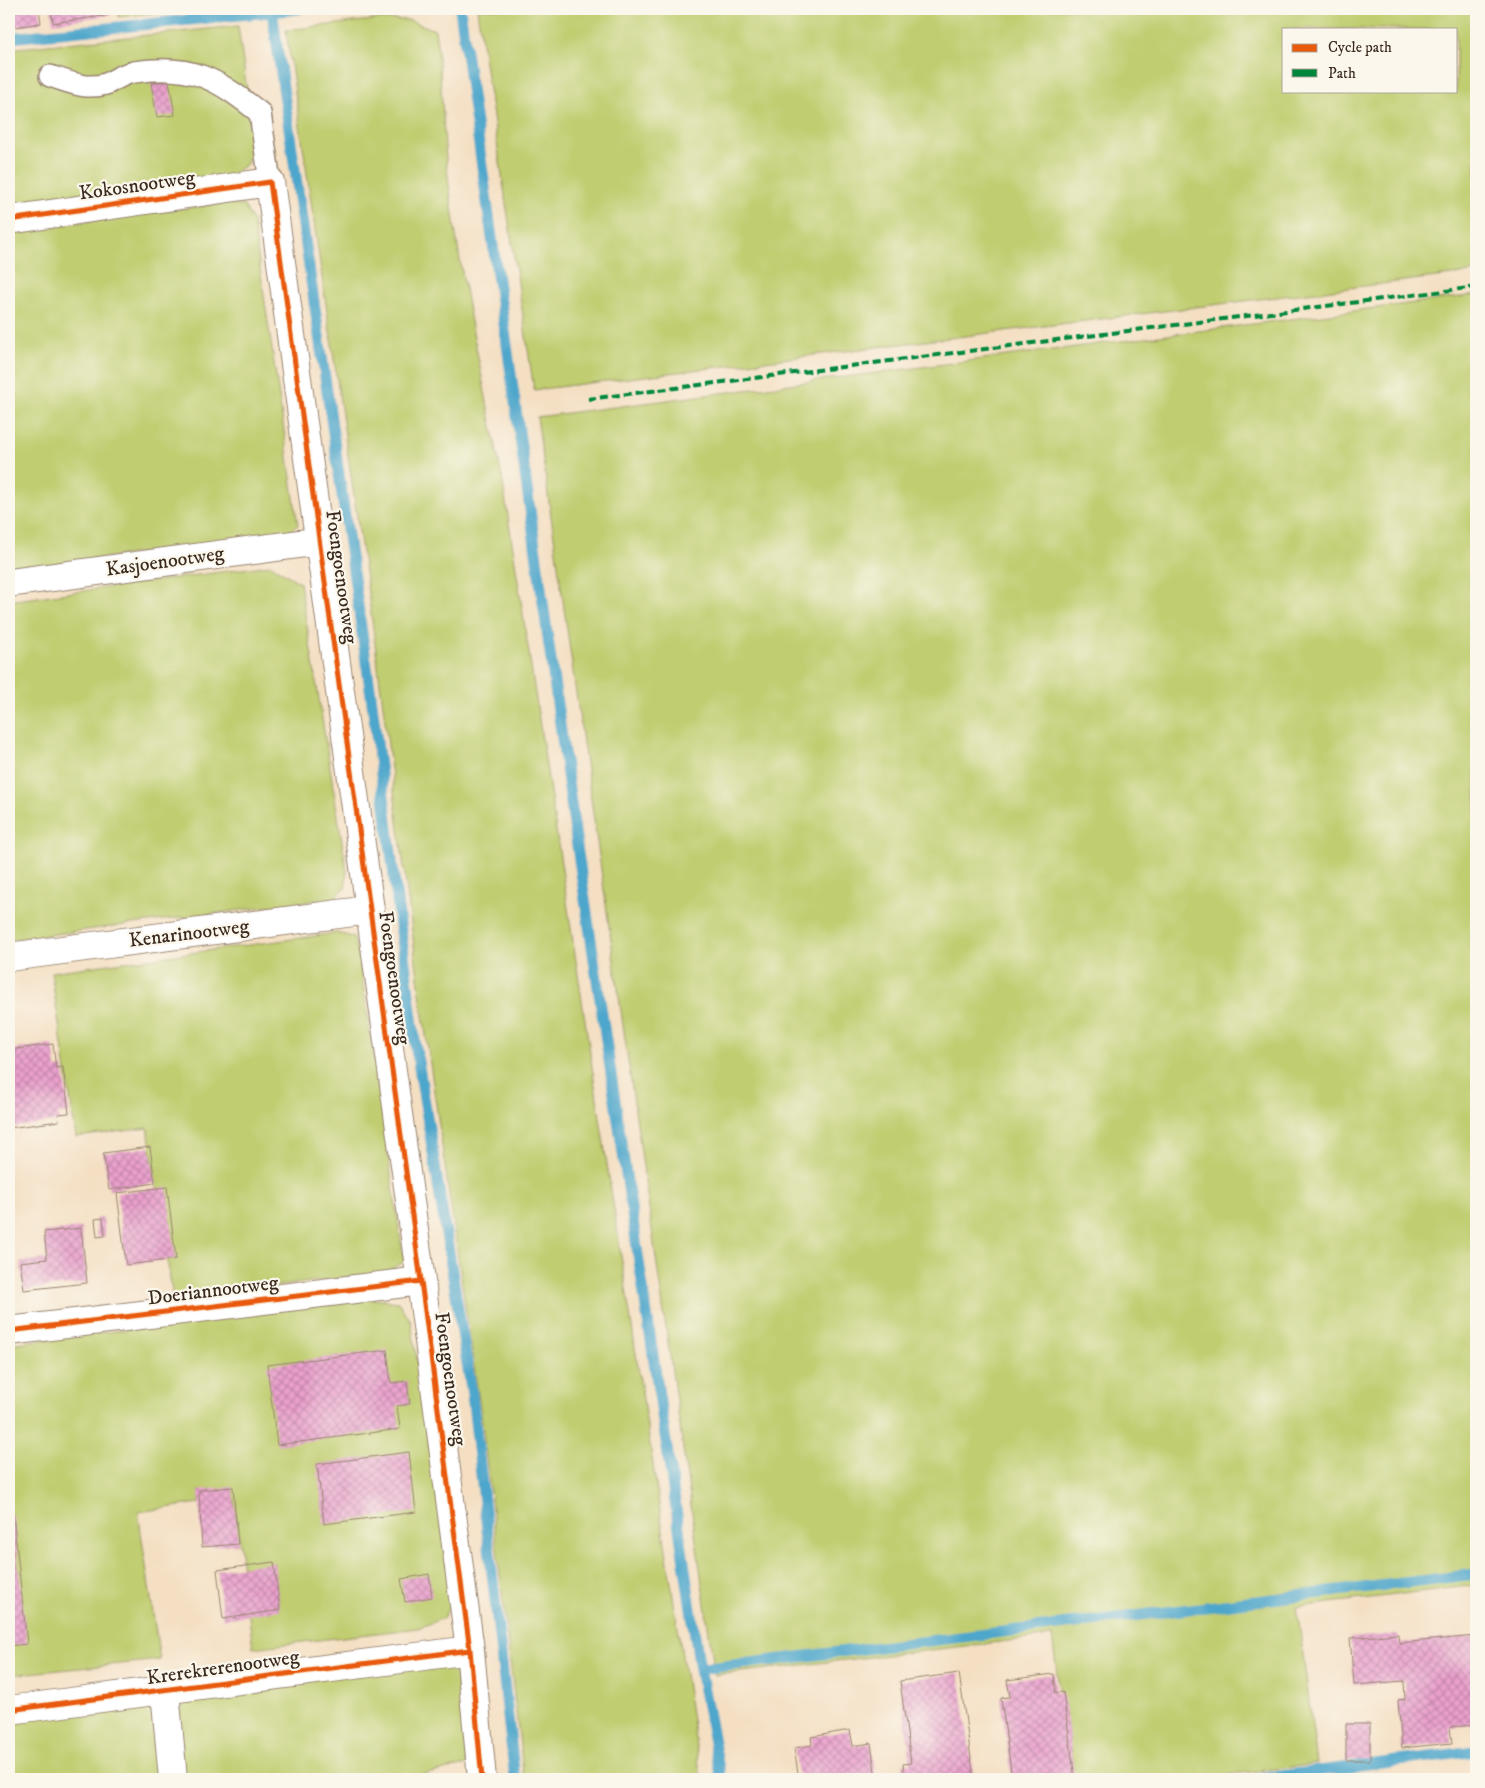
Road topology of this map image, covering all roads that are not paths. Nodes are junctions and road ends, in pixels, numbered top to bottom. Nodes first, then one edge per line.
1 (50, 76) dead end
2 (270, 182) junction
3 (9, 220) edge
4 (321, 541) junction
5 (9, 583) edge
6 (369, 910) junction
7 (9, 957) edge
8 (422, 1281) junction
9 (9, 1331) edge
10 (470, 1650) junction
11 (165, 1691) junction
12 (9, 1710) edge
13 (172, 1779) edge
14 (482, 1779) edge

1 - 2 lane, Foengoenootweg
2 - 3 street, Kokosnootweg
2 - 4 street, Foengoenootweg
4 - 5 street, Kasjoenootweg
4 - 6 street, Foengoenootweg
6 - 7 street, Kenarinootweg
6 - 8 street, Foengoenootweg
8 - 9 street, Doeriannootweg
8 - 10 street, Foengoenootweg
10 - 11 street, Krerekrerenootweg
10 - 14 street, Foengoenootweg
11 - 12 street, Krerekrerenootweg
11 - 13 street

